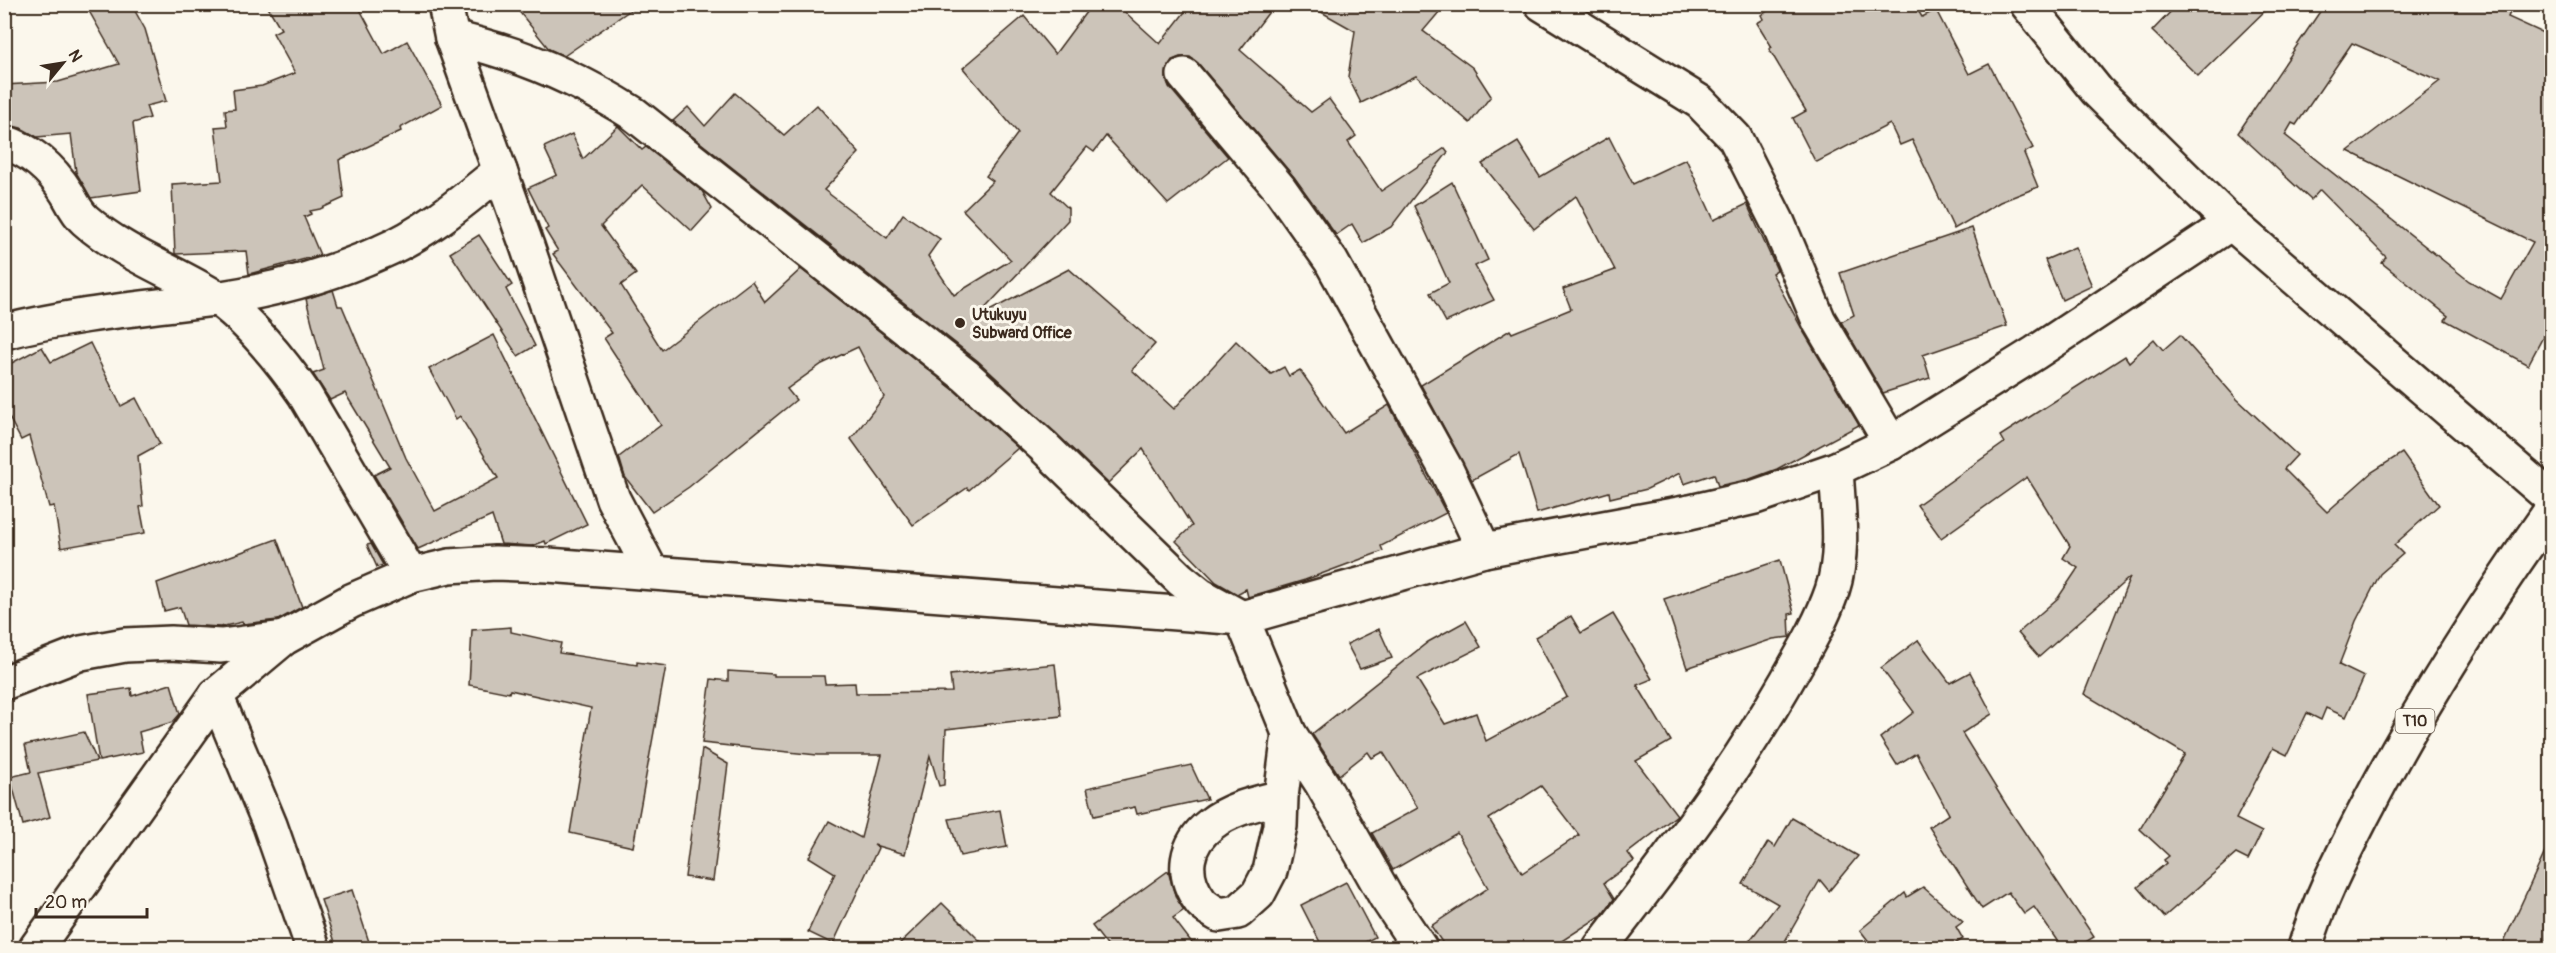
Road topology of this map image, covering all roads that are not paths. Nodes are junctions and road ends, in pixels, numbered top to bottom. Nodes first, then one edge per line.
1 (445, 4) edge
2 (1542, 4) edge
3 (2027, 4) edge
4 (452, 38) junction
5 (1184, 75) dead end
6 (4, 142) edge
7 (500, 171) junction
8 (2231, 223) junction
9 (217, 298) junction
10 (4, 332) edge
11 (1891, 443) junction
12 (1836, 469) junction
13 (2552, 499) edge
14 (2552, 509) edge
15 (1484, 550) junction
16 (651, 571) junction
17 (411, 575) junction
18 (1242, 618) junction
19 (284, 638) junction
20 (4, 683) edge
21 (216, 695) junction
22 (1289, 733) junction
23 (1281, 797) dead end
24 (36, 948) edge
25 (313, 948) edge
26 (1420, 948) edge
27 (1600, 948) edge
28 (2305, 948) edge

1 - 4 main road
2 - 11 main road
3 - 8 main road
4 - 7 main road
4 - 18 main road
5 - 15 main road
6 - 9 main road
7 - 9 main road
7 - 16 main road
8 - 11 main road
8 - 13 main road
9 - 10 main road
9 - 17 main road
11 - 12 main road
12 - 15 main road
12 - 27 main road
14 - 28 main road, T10
15 - 18 main road
16 - 17 main road
16 - 18 main road
17 - 19 main road
18 - 22 main road
19 - 20 main road
19 - 21 main road
21 - 24 main road
21 - 25 main road
22 - 23 main road
22 - 26 main road

